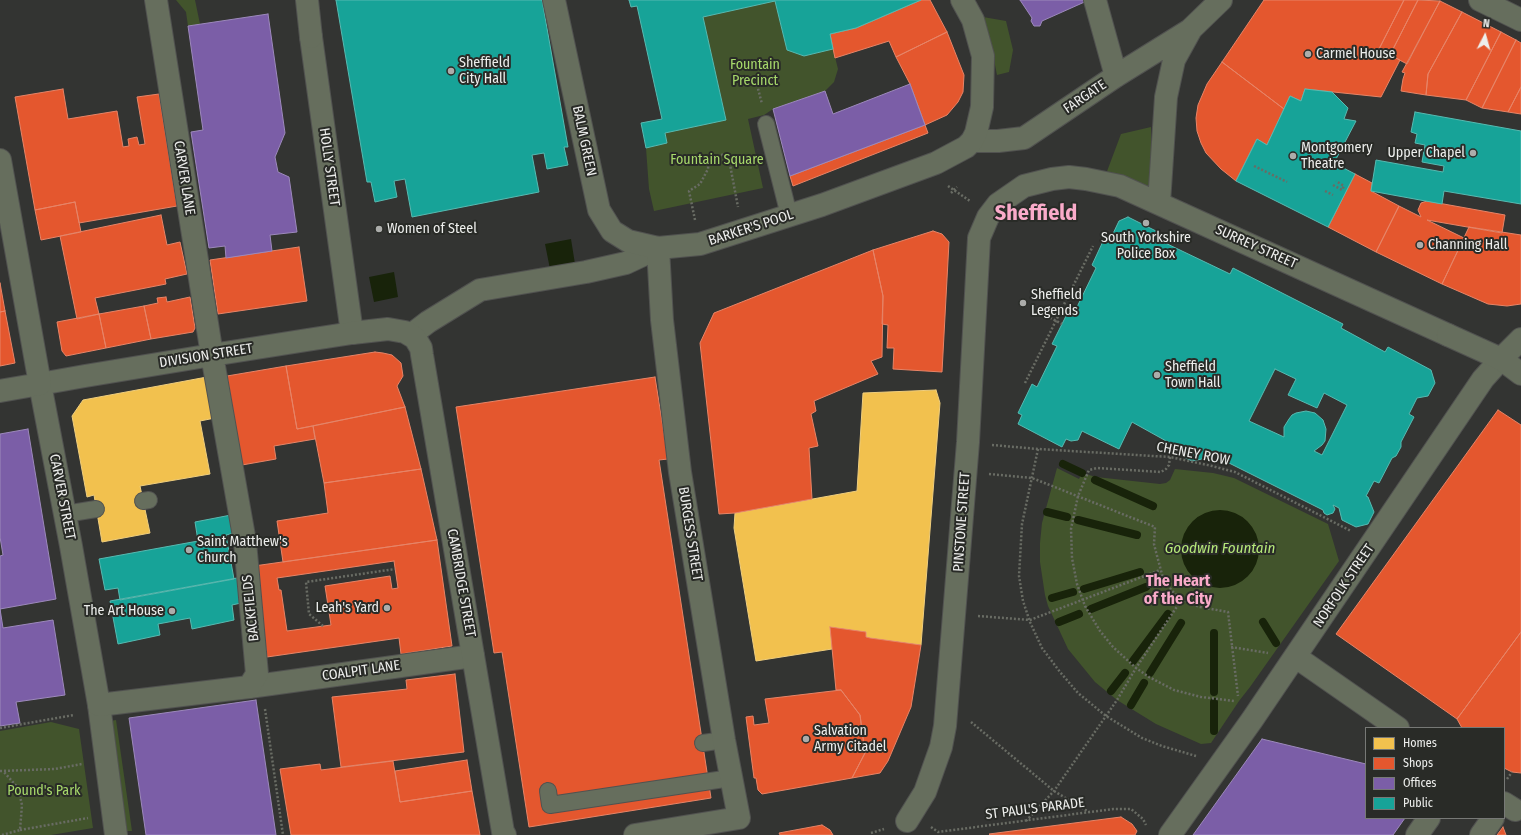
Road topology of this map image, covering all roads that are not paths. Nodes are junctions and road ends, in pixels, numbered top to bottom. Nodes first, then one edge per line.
1 (156, 0) edge
2 (307, 0) edge
3 (554, 0) edge
4 (962, 0) edge
5 (1095, 0) edge
6 (1220, 0) edge
7 (1480, 0) edge
8 (1521, 20) edge
9 (1190, 30) junction
10 (1116, 76) junction
11 (766, 124) dead end
12 (972, 141) junction
13 (0, 160) edge
14 (1159, 203) junction
15 (789, 215) junction
16 (988, 217) joint
17 (658, 248) junction
18 (352, 333) junction
19 (411, 335) junction
20 (1521, 339) edge
21 (212, 356) junction
22 (1501, 359) junction
23 (1521, 374) edge
24 (40, 384) junction
25 (0, 391) edge
26 (96, 508) dead end
27 (65, 514) junction
28 (473, 656) junction
29 (1296, 657) junction
30 (255, 686) junction
31 (100, 708) junction
32 (1397, 727) edge
33 (724, 740) junction
34 (703, 743) dead end
35 (731, 778) junction
36 (548, 791) dead end
37 (909, 817) road end
38 (1428, 819) edge
39 (1493, 819) edge
40 (116, 835) edge
41 (505, 835) edge
42 (635, 835) edge
43 (1170, 835) edge
44 (1417, 835) edge
45 (1481, 835) edge

1 - 21 street, CARVER LANE
2 - 18 street, HOLLY STREET
3 - 17 street, BALM GREEN
4 - 12 street
5 - 10 street
6 - 9 street, FARGATE
7 - 8 street
9 - 10 street, FARGATE
9 - 14 street, FARGATE
10 - 12 street, FARGATE
11 - 15 lane
12 - 15 street, BARKER'S POOL
13 - 24 street, CARVER STREET
14 - 16 street, SURREY STREET
14 - 22 street, SURREY STREET
15 - 17 street, BARKER'S POOL
16 - 37 street, PINSTONE STREET
17 - 19 street, BARKER'S POOL
17 - 33 street, BURGESS STREET
18 - 19 street, DIVISION STREET
18 - 21 street, DIVISION STREET
19 - 28 street, CAMBRIDGE STREET
20 - 22 street, NORFOLK STREET
21 - 24 street, DIVISION STREET
21 - 30 street, BACKFIELDS
22 - 23 street, SURREY STREET
22 - 29 street, NORFOLK STREET
24 - 25 street, DIVISION STREET
24 - 27 street, CARVER STREET
26 - 27 lane
27 - 31 street, CARVER STREET
28 - 30 street, COALPIT LANE
28 - 41 street, CAMBRIDGE STREET
29 - 32 street
29 - 43 street, NORFOLK STREET
30 - 31 street
31 - 40 street, CARVER STREET
33 - 34 lane
33 - 35 street, BURGESS STREET
35 - 36 lane
35 - 42 street, BURGESS STREET
38 - 44 street
39 - 45 street

